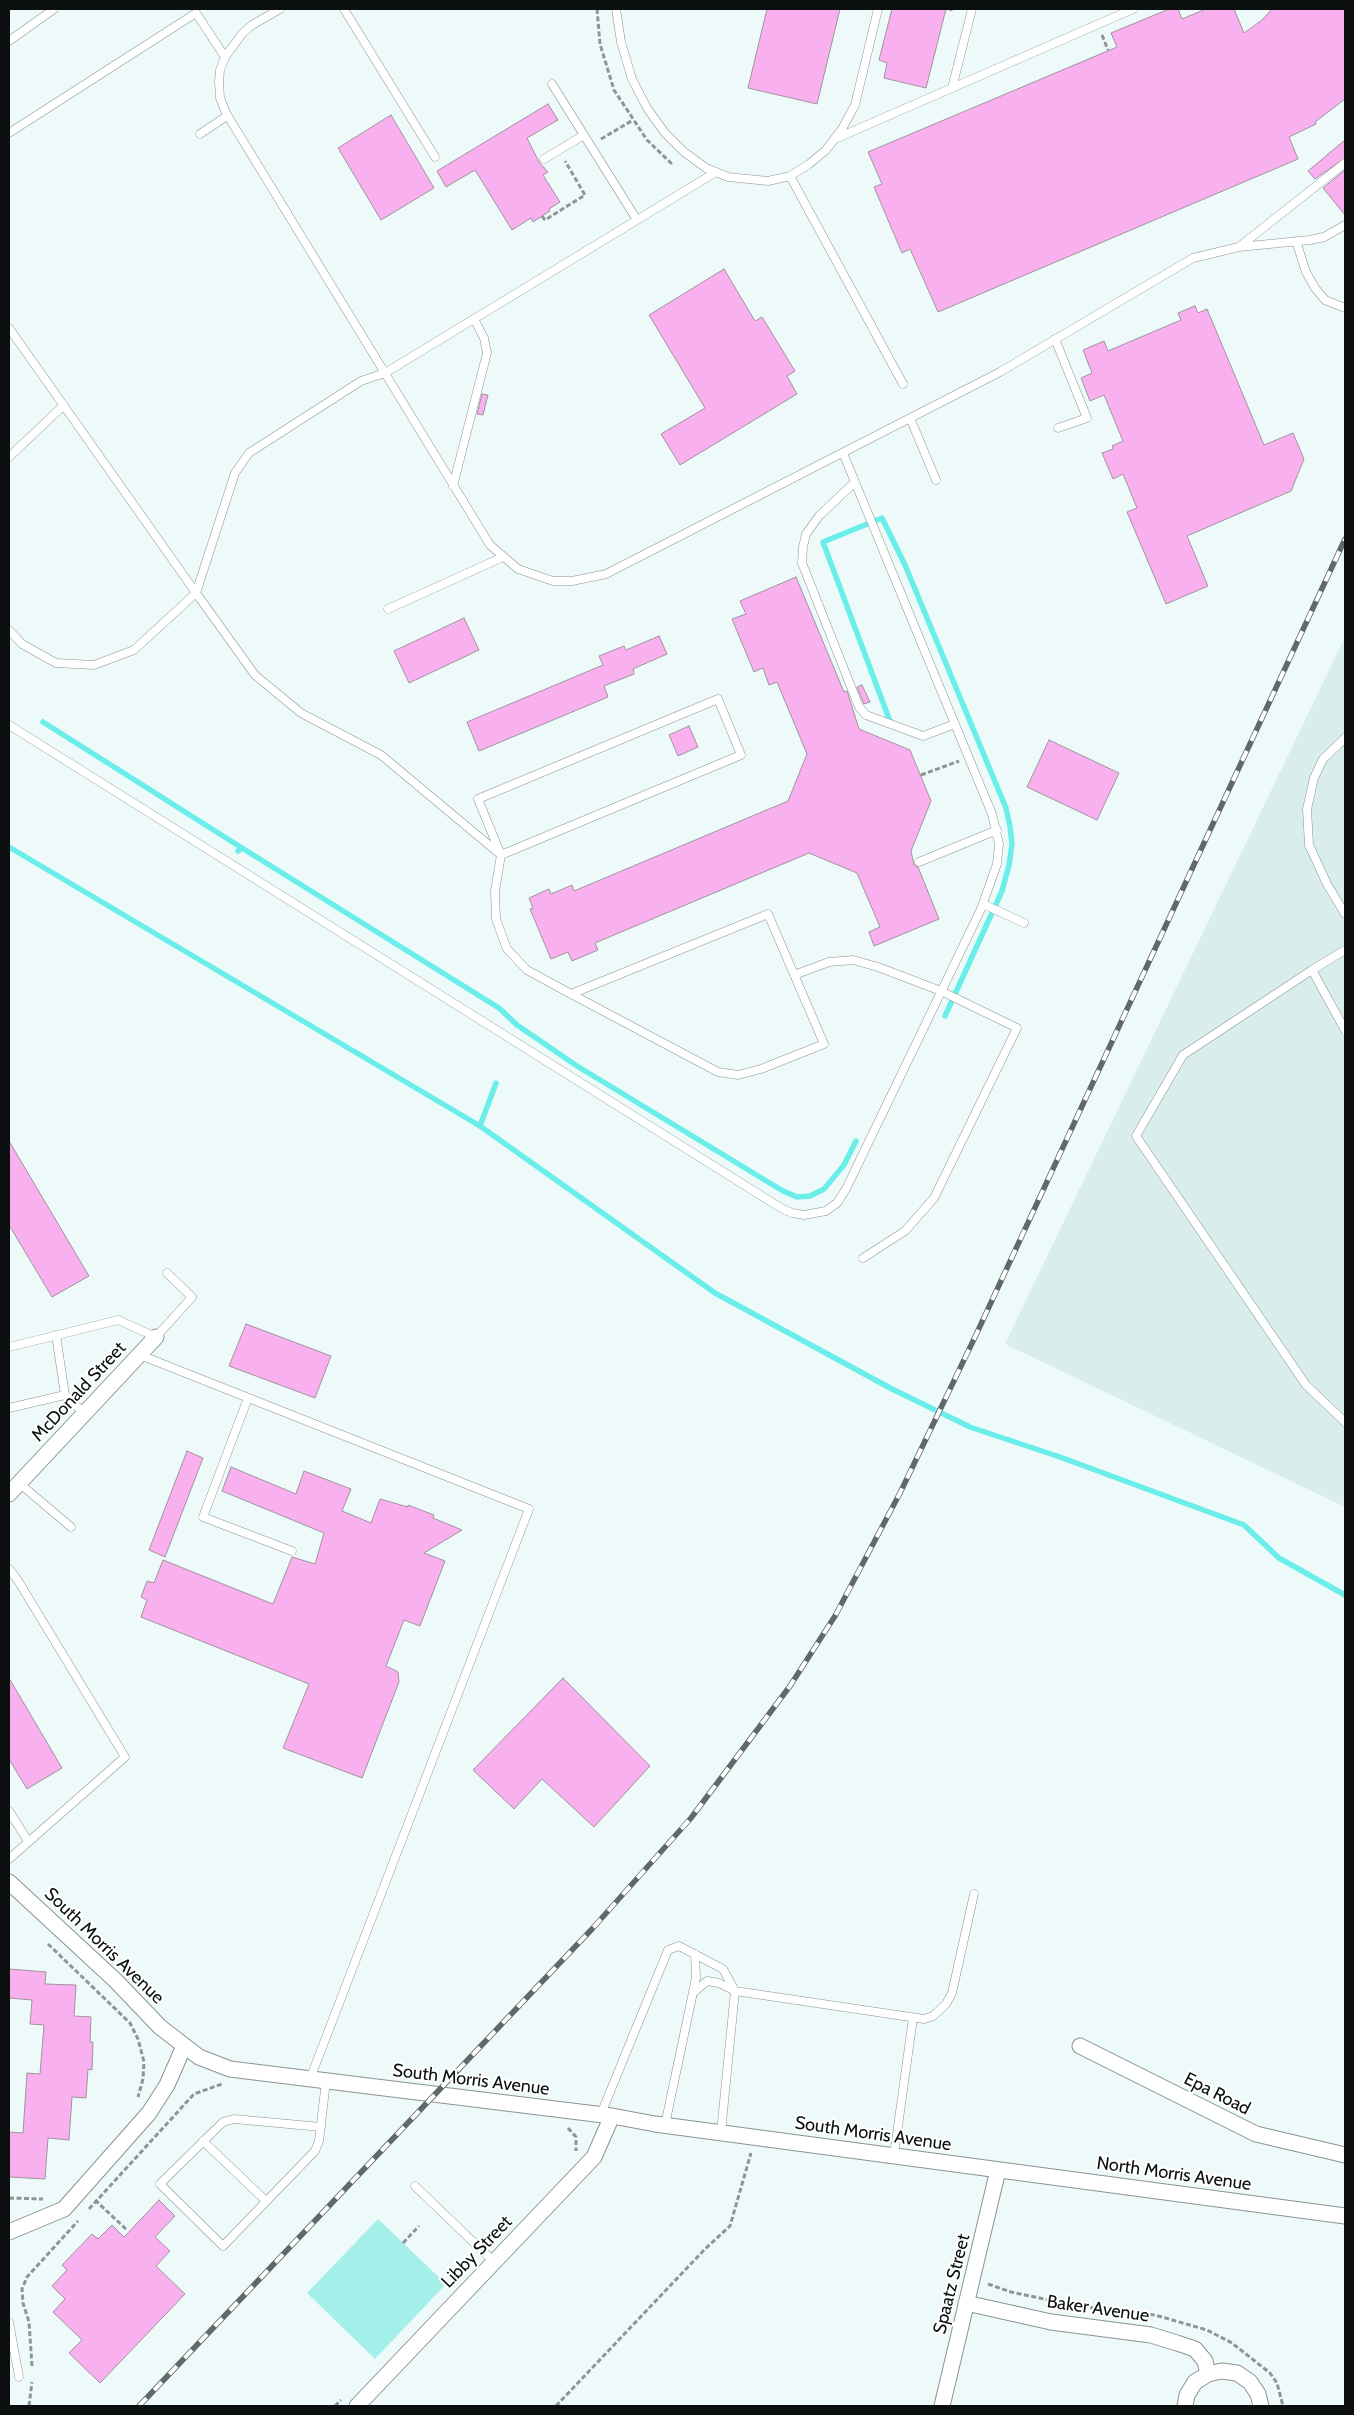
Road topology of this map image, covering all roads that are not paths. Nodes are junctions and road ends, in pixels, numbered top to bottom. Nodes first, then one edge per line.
1 (54, 9) edge
2 (280, 9) edge
3 (344, 9) edge
4 (616, 9) edge
5 (878, 9) edge
6 (972, 9) edge
7 (1115, 9) edge
8 (1133, 9) edge
9 (1110, 18) junction
10 (9, 41) edge
11 (225, 58) junction
12 (552, 84) dead end
13 (952, 88) junction
14 (227, 116) junction
15 (9, 133) edge
16 (200, 134) dead end
17 (584, 135) junction
18 (834, 140) junction
19 (435, 157) dead end
20 (544, 159) dead end
21 (1345, 163) edge
22 (716, 172) junction
23 (790, 176) junction
24 (637, 220) junction
25 (1345, 225) edge
26 (1296, 241) junction
27 (1239, 247) junction
28 (1345, 308) edge
29 (474, 319) junction
30 (9, 328) edge
31 (1055, 339) junction
32 (385, 373) junction
33 (903, 384) dead end
34 (64, 405) junction
35 (910, 418) junction
36 (1058, 428) dead end
37 (843, 453) junction
38 (9, 457) edge
39 (936, 480) dead end
40 (855, 482) junction
41 (453, 486) junction
42 (503, 557) junction
43 (196, 593) junction
44 (388, 609) dead end
45 (9, 630) edge
46 (955, 724) junction
47 (9, 725) edge
48 (1345, 738) edge
49 (997, 830) junction
50 (501, 855) junction
51 (919, 862) dead end
52 (983, 904) junction
53 (1345, 914) edge
54 (1024, 923) dead end
55 (1345, 950) edge
56 (1312, 970) junction
57 (794, 975) junction
58 (941, 991) junction
59 (571, 994) junction
60 (1345, 1030) edge
61 (863, 1258) dead end
62 (167, 1273) dead end
63 (56, 1335) junction
64 (156, 1337) junction
65 (9, 1347) edge
66 (140, 1356) junction
67 (65, 1395) junction
68 (248, 1398) junction
69 (9, 1408) edge
70 (85, 1414) junction
71 (1345, 1422) edge
72 (14, 1489) edge
73 (71, 1527) dead end
74 (292, 1551) dead end
75 (9, 1569) edge
76 (9, 1811) edge
77 (28, 1841) junction
78 (9, 1860) edge
79 (9, 1882) edge
80 (974, 1894) dead end
81 (695, 1954) junction
82 (735, 1991) junction
83 (693, 1993) junction
84 (913, 2018) junction
85 (184, 2046) junction
86 (1080, 2046) dead end
87 (310, 2079) junction
88 (326, 2081) junction
89 (606, 2115) junction
90 (665, 2125) junction
91 (321, 2127) junction
92 (721, 2132) junction
93 (204, 2141) junction
94 (1345, 2154) edge
95 (894, 2155) junction
96 (998, 2170) junction
97 (415, 2186) dead end
98 (266, 2201) junction
99 (1345, 2216) edge
100 (9, 2232) edge
101 (494, 2262) junction
102 (966, 2303) junction
103 (9, 2322) edge
104 (1208, 2374) junction
105 (19, 2377) dead end
106 (357, 2406) edge
107 (942, 2406) edge
108 (1185, 2406) edge
109 (1261, 2406) edge

1 - 10 lane
2 - 11 lane
3 - 19 lane
4 - 22 lane
5 - 18 lane
6 - 13 lane
7 - 9 lane
8 - 9 lane
9 - 13 lane
11 - 14 lane
11 - 15 lane
12 - 17 lane
13 - 18 lane
14 - 16 lane
14 - 32 lane
17 - 20 lane
17 - 24 lane
18 - 23 lane
21 - 27 lane
22 - 23 lane
22 - 24 lane
23 - 33 lane
24 - 29 lane
25 - 26 lane
26 - 27 lane
26 - 28 lane
27 - 31 lane
29 - 32 lane
29 - 41 lane
30 - 34 lane
31 - 35 lane
31 - 36 lane
32 - 41 lane
32 - 43 lane
34 - 38 lane
34 - 43 lane
35 - 37 lane
35 - 39 lane
37 - 40 lane
37 - 42 lane
40 - 46 lane
40 - 46 lane
41 - 42 lane
42 - 44 lane
43 - 45 lane
43 - 50 lane
46 - 49 lane
47 - 58 lane
48 - 53 lane
49 - 51 lane
49 - 52 lane
50 - 50 lane
50 - 59 lane
52 - 54 lane
52 - 58 lane
55 - 56 lane
56 - 60 lane
56 - 71 lane
57 - 58 lane
57 - 59 lane
57 - 59 lane
58 - 61 lane
62 - 64 lane
63 - 64 lane
63 - 65 lane
63 - 67 lane
64 - 66 street, McDonald Street
66 - 68 lane
66 - 70 street, McDonald Street
67 - 69 lane
67 - 70 lane
68 - 74 lane
68 - 87 lane
70 - 72 street, McDonald Street
72 - 73 lane
75 - 77 lane
76 - 77 lane
77 - 78 lane
79 - 85 street, South Morris Avenue
80 - 84 lane
81 - 82 lane
81 - 83 lane
81 - 89 lane
82 - 83 lane
82 - 84 lane
82 - 92 lane
83 - 90 lane
84 - 95 lane
85 - 87 street, South Morris Avenue
85 - 100 street
86 - 94 street, Epa Road
87 - 88 street, South Morris Avenue
88 - 89 street, South Morris Avenue
88 - 91 lane
89 - 90 street, South Morris Avenue
89 - 101 street, Libby Street
90 - 92 street, South Morris Avenue
91 - 93 lane
91 - 98 lane
92 - 95 street, South Morris Avenue
93 - 98 lane
93 - 98 lane
95 - 96 street, South Morris Avenue
96 - 99 street, North Morris Avenue
96 - 102 street, Spaatz Street
97 - 101 lane
101 - 106 street, Libby Street
102 - 104 street, Baker Avenue
102 - 107 street, Spaatz Street
103 - 105 lane
104 - 108 street
104 - 109 street

